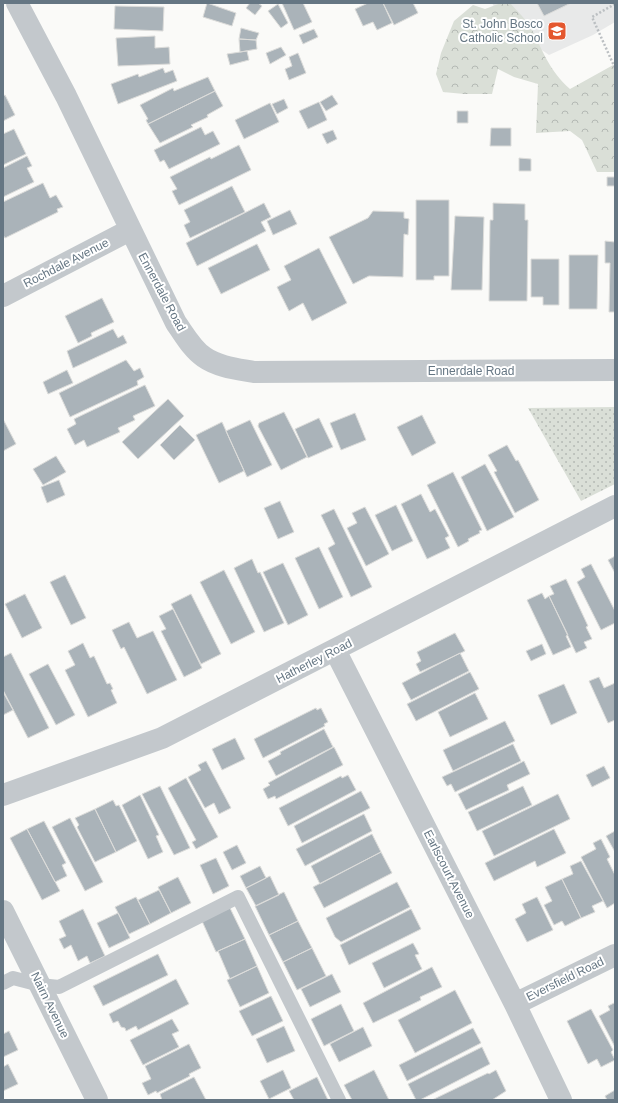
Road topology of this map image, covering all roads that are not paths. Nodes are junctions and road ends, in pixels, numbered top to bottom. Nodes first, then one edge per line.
1 (17, 3) edge
2 (130, 230) junction
3 (3, 296) edge
4 (615, 370) edge
5 (615, 506) edge
6 (336, 650) junction
7 (3, 795) edge
8 (3, 911) edge
9 (615, 955) edge
10 (3, 983) edge
11 (40, 985) junction
12 (515, 1004) junction
13 (97, 1100) edge
14 (339, 1100) edge
15 (561, 1100) edge

1 - 2 street, Ennerdale Road
2 - 3 street, Rochdale Avenue
2 - 4 street, Ennerdale Road
5 - 6 street, Hatherley Road
6 - 7 street, Hatherley Road
6 - 12 street, Earlscourt Avenue
8 - 11 street, Nairn Avenue
9 - 12 street, Eversfield Road
10 - 11 lane
11 - 13 street, Nairn Avenue
11 - 14 lane
12 - 15 street, Earlscourt Avenue

